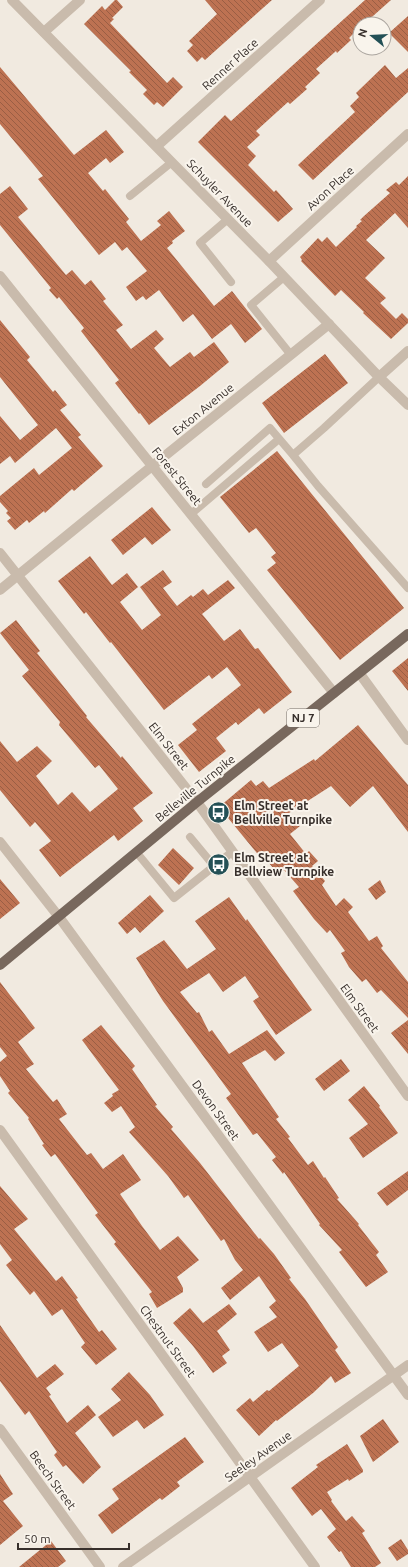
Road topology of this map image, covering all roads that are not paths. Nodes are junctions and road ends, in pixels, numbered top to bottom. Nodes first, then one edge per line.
1 (12, 0) edge
2 (80, 0) edge
3 (320, 0) edge
4 (44, 32) junction
5 (408, 134) edge
6 (157, 146) junction
7 (172, 162) junction
8 (130, 196) dead end
9 (228, 219) junction
10 (269, 260) junction
11 (0, 276) edge
12 (284, 277) junction
13 (231, 282) dead end
14 (329, 324) junction
15 (408, 351) edge
16 (291, 355) junction
17 (379, 377) junction
18 (408, 405) edge
19 (280, 439) junction
20 (293, 455) junction
21 (152, 466) junction
22 (206, 484) dead end
23 (191, 514) junction
24 (0, 553) edge
25 (18, 576) junction
26 (408, 588) edge
27 (0, 590) edge
28 (408, 634) edge
29 (360, 674) junction
30 (334, 693) junction
31 (408, 740) edge
32 (197, 802) junction
33 (190, 838) dead end
34 (0, 842) edge
35 (232, 852) junction
36 (137, 853) junction
37 (214, 866) junction
38 (59, 917) junction
39 (0, 965) edge
40 (408, 1096) edge
41 (0, 1130) edge
42 (408, 1365) edge
43 (394, 1376) junction
44 (408, 1395) edge
45 (0, 1429) edge
46 (250, 1477) junction
47 (100, 1567) edge
48 (123, 1567) edge
49 (315, 1567) edge

1 - 4 street, Schuyler Avenue
2 - 4 street
3 - 6 street, Renner Place
4 - 6 street, Schuyler Avenue
5 - 10 street, Avon Place
6 - 7 street, Schuyler Avenue
7 - 8 lane
7 - 9 street, Schuyler Avenue
9 - 10 street, Schuyler Avenue
9 - 13 lane
10 - 12 street, Schuyler Avenue
11 - 21 street, Forest Street
12 - 14 street, Schuyler Avenue
12 - 16 lane
14 - 16 street, Exton Avenue
14 - 17 street, Schuyler Avenue
15 - 17 street
16 - 21 street, Exton Avenue
17 - 18 street, Schuyler Avenue
17 - 20 lane
19 - 20 lane
19 - 22 lane
19 - 23 lane
20 - 26 lane
21 - 23 street, Forest Street
21 - 25 street, Exton Avenue
23 - 30 street, Forest Street
24 - 25 street, Elm Street
25 - 27 street, Exton Avenue
25 - 32 street, Elm Street
28 - 29 main road, Belleville Turnpike / NJ 7
29 - 30 main road, Belleville Turnpike / NJ 7
29 - 31 street
30 - 32 main road, Belleville Turnpike / NJ 7
32 - 35 street, Elm Street
32 - 36 main road, Belleville Turnpike / NJ 7
33 - 37 lane
34 - 38 street, Devon Street
35 - 37 lane
35 - 40 street, Elm Street
36 - 37 lane
36 - 38 main road, Belleville Turnpike / NJ 7
38 - 39 main road, Belleville Turnpike / NJ 7
38 - 43 street, Devon Street
41 - 46 street, Chestnut Street
42 - 43 street, Seeley Avenue
43 - 44 street, Devon Street
43 - 46 street, Seeley Avenue
45 - 47 street, Beech Street
46 - 48 street, Seeley Avenue
46 - 49 street, Chestnut Street

